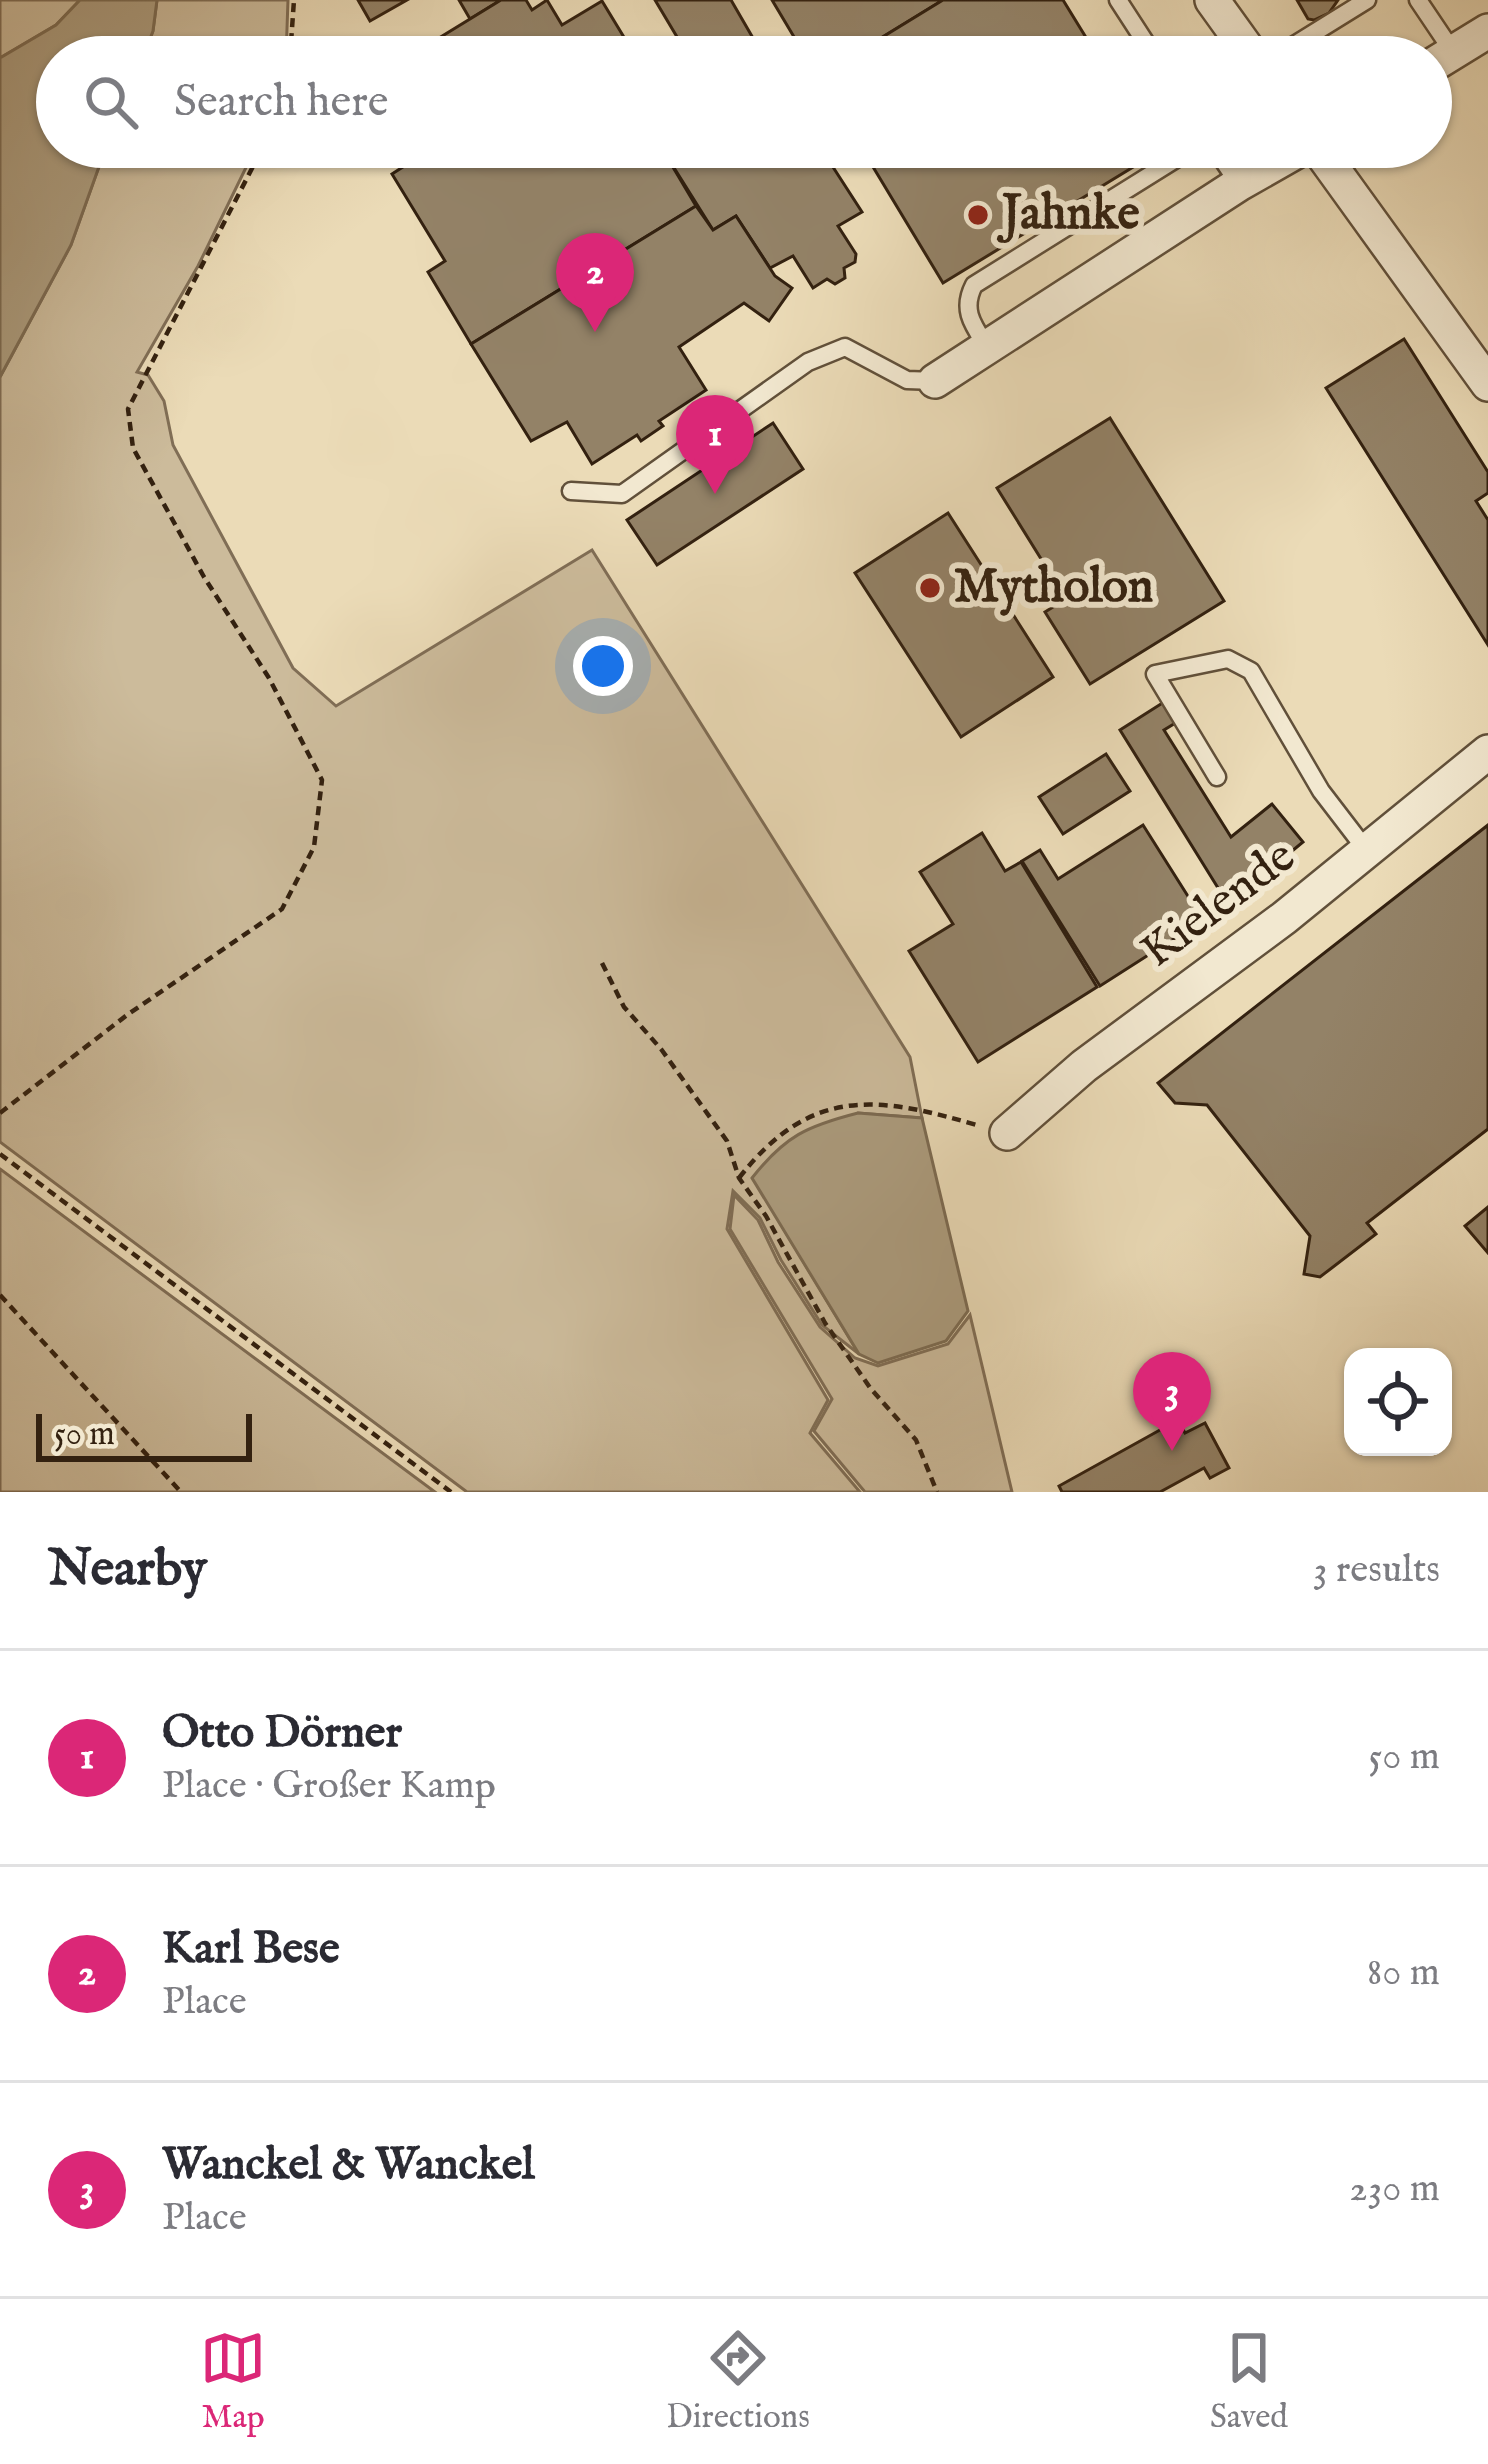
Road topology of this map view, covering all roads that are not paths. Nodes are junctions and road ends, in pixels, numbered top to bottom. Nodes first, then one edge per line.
1 (1118, 0) edge
2 (1212, 0) edge
3 (1367, 0) edge
4 (1418, 0) edge
5 (1488, 31) edge
6 (1141, 36) edge
7 (1238, 36) edge
8 (1309, 36) edge
9 (1433, 36) edge
10 (1452, 53) edge
11 (1162, 168) edge
12 (1228, 168) edge
13 (1267, 168) edge
14 (1332, 168) edge
15 (1239, 184) junction
16 (987, 347) junction
17 (935, 381) joint
18 (1488, 384) edge
19 (571, 491) dead end
20 (1488, 752) edge
21 (1217, 777) dead end
22 (1367, 851) junction
23 (1006, 1133) road end

1 - 6 lane
2 - 7 street
3 - 8 lane
4 - 9 lane
5 - 10 street
11 - 16 lane
12 - 15 lane
13 - 15 street
14 - 18 street
15 - 16 street
16 - 17 street
17 - 19 lane
20 - 22 street, Kielende
21 - 22 lane
22 - 23 street, Kielende

